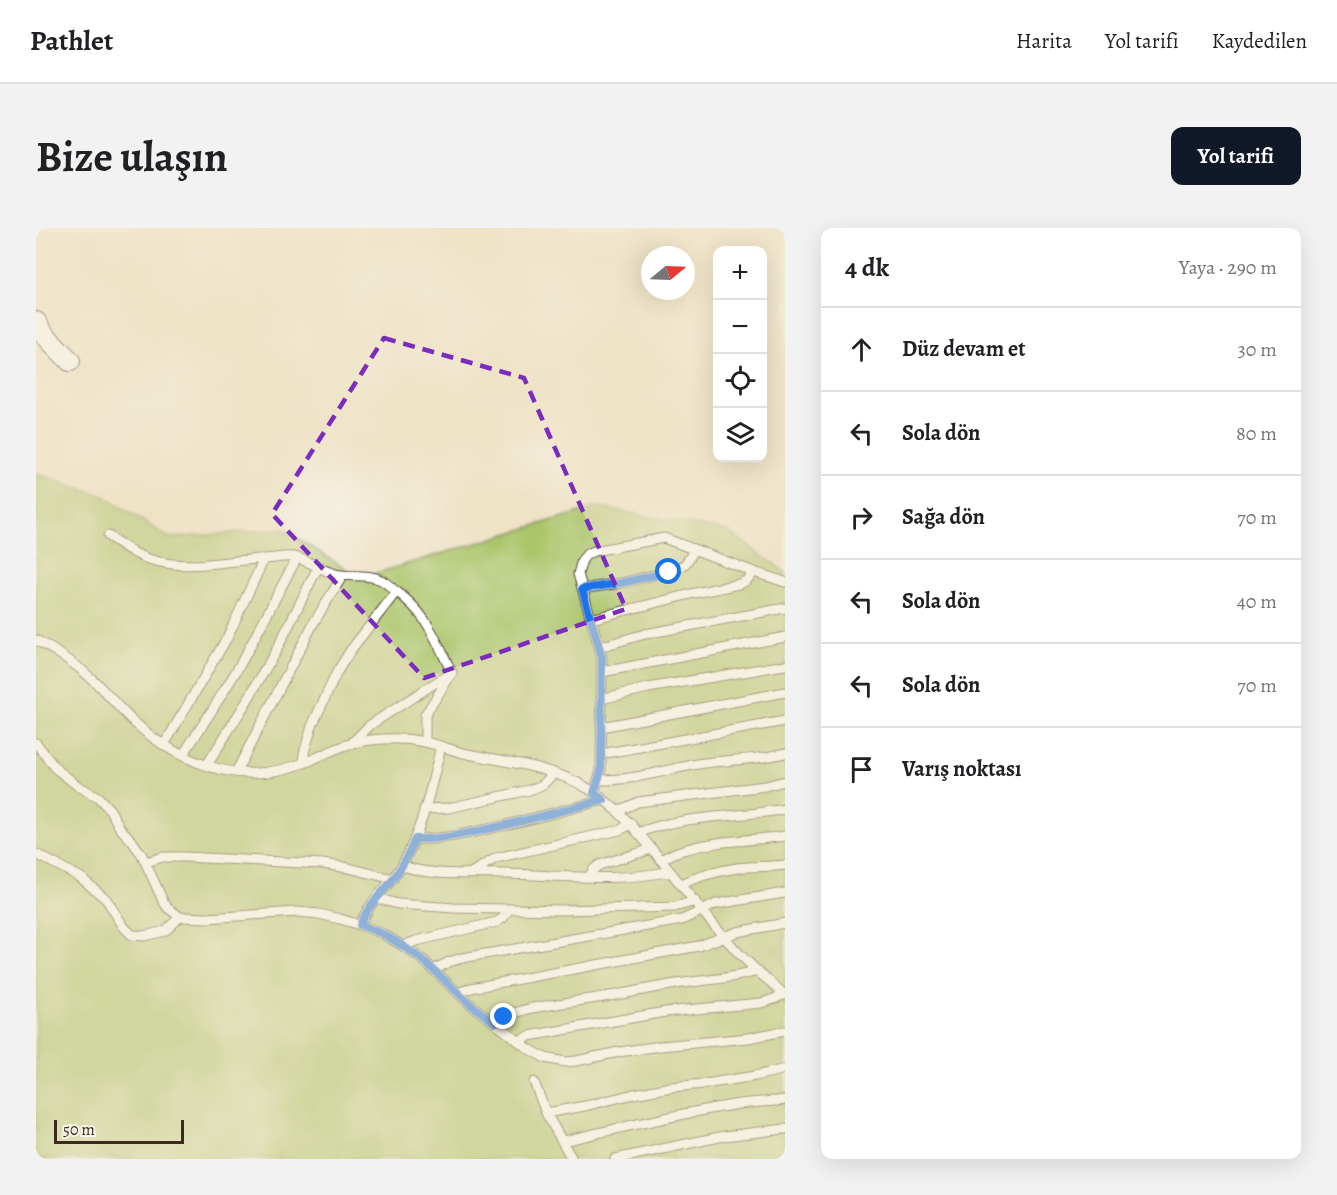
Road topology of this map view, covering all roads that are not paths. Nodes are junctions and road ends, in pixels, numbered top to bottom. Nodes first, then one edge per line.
1 (36, 322) edge
2 (70, 361) dead end
3 (108, 536) dead end
4 (694, 550) junction
5 (297, 558) junction
6 (264, 559) junction
7 (318, 567) junction
8 (754, 572) junction
9 (343, 575) junction
10 (785, 582) edge
11 (582, 589) junction
12 (396, 591) junction
13 (785, 608) edge
14 (591, 619) junction
15 (785, 637) edge
16 (36, 640) edge
17 (599, 647) junction
18 (785, 665) edge
19 (602, 672) junction
20 (452, 673) junction
21 (785, 692) edge
22 (602, 699) junction
23 (785, 722) edge
24 (601, 727) junction
25 (36, 742) edge
26 (425, 742) junction
27 (351, 744) junction
28 (164, 745) junction
29 (441, 746) junction
30 (785, 753) edge
31 (601, 754) junction
32 (183, 755) junction
33 (305, 763) junction
34 (207, 765) junction
35 (236, 772) junction
36 (553, 773) junction
37 (598, 780) junction
38 (785, 781) edge
39 (594, 793) junction
40 (604, 800) junction
41 (424, 809) junction
42 (785, 809) edge
43 (618, 811) junction
44 (631, 824) junction
45 (638, 833) junction
46 (785, 836) edge
47 (415, 839) junction
48 (652, 849) junction
49 (36, 854) edge
50 (661, 860) junction
51 (146, 862) junction
52 (785, 865) edge
53 (402, 866) junction
54 (670, 871) junction
55 (469, 874) junction
56 (589, 877) junction
57 (393, 879) junction
58 (681, 884) junction
59 (785, 893) edge
60 (376, 898) junction
61 (695, 901) junction
62 (509, 909) junction
63 (703, 911) junction
64 (180, 917) junction
65 (785, 923) edge
66 (360, 925) junction
67 (725, 937) junction
68 (403, 946) junction
69 (433, 970) junction
70 (758, 971) junction
71 (458, 993) junction
72 (784, 994) edge
73 (495, 1023) junction
74 (785, 1031) edge
75 (518, 1041) junction
76 (785, 1069) edge
77 (534, 1082) dead end
78 (785, 1100) edge
79 (546, 1113) junction
80 (785, 1129) edge
81 (562, 1141) junction
82 (572, 1159) edge
83 (615, 1159) edge

1 - 2 street
3 - 6 lane
4 - 8 lane
4 - 11 lane
4 - 11 lane
5 - 6 lane
5 - 7 lane
5 - 32 lane
6 - 28 lane
7 - 9 lane
7 - 34 lane
8 - 10 lane
8 - 14 lane
9 - 12 lane
9 - 35 lane
11 - 14 lane
12 - 20 lane
12 - 33 lane
13 - 17 lane
14 - 17 lane
15 - 19 lane
16 - 28 lane
17 - 19 lane
18 - 22 lane
19 - 22 lane
20 - 26 lane
20 - 27 lane
21 - 24 lane
22 - 24 lane
23 - 31 lane
24 - 31 lane
25 - 51 lane
26 - 27 lane
26 - 29 lane
27 - 33 lane
28 - 32 lane
29 - 36 lane
29 - 41 lane
30 - 37 lane
31 - 37 lane
32 - 34 lane
33 - 35 lane
34 - 35 lane
36 - 39 lane
36 - 41 lane
37 - 39 lane
38 - 43 lane
39 - 40 lane
40 - 43 lane
40 - 47 lane
41 - 47 lane
42 - 45 lane
43 - 44 lane
44 - 45 lane
44 - 55 lane
45 - 48 lane
46 - 50 lane
47 - 53 lane
48 - 50 lane
48 - 56 lane
49 - 64 lane
50 - 54 lane
51 - 57 lane
51 - 64 lane
52 - 58 lane
53 - 55 lane
53 - 57 lane
54 - 56 lane
54 - 58 lane
55 - 56 lane
57 - 60 lane
58 - 61 lane
59 - 63 lane
60 - 62 lane
60 - 66 lane
61 - 62 lane
61 - 63 lane
62 - 68 lane
63 - 67 lane
63 - 69 lane
64 - 66 lane
65 - 67 lane
66 - 68 lane
67 - 70 lane
67 - 71 lane
68 - 69 lane
69 - 71 lane
70 - 72 lane
70 - 73 lane
71 - 73 lane
72 - 75 lane
73 - 75 lane
74 - 75 lane
76 - 79 lane
77 - 79 lane
78 - 81 lane
79 - 81 lane
80 - 83 lane
81 - 82 lane

